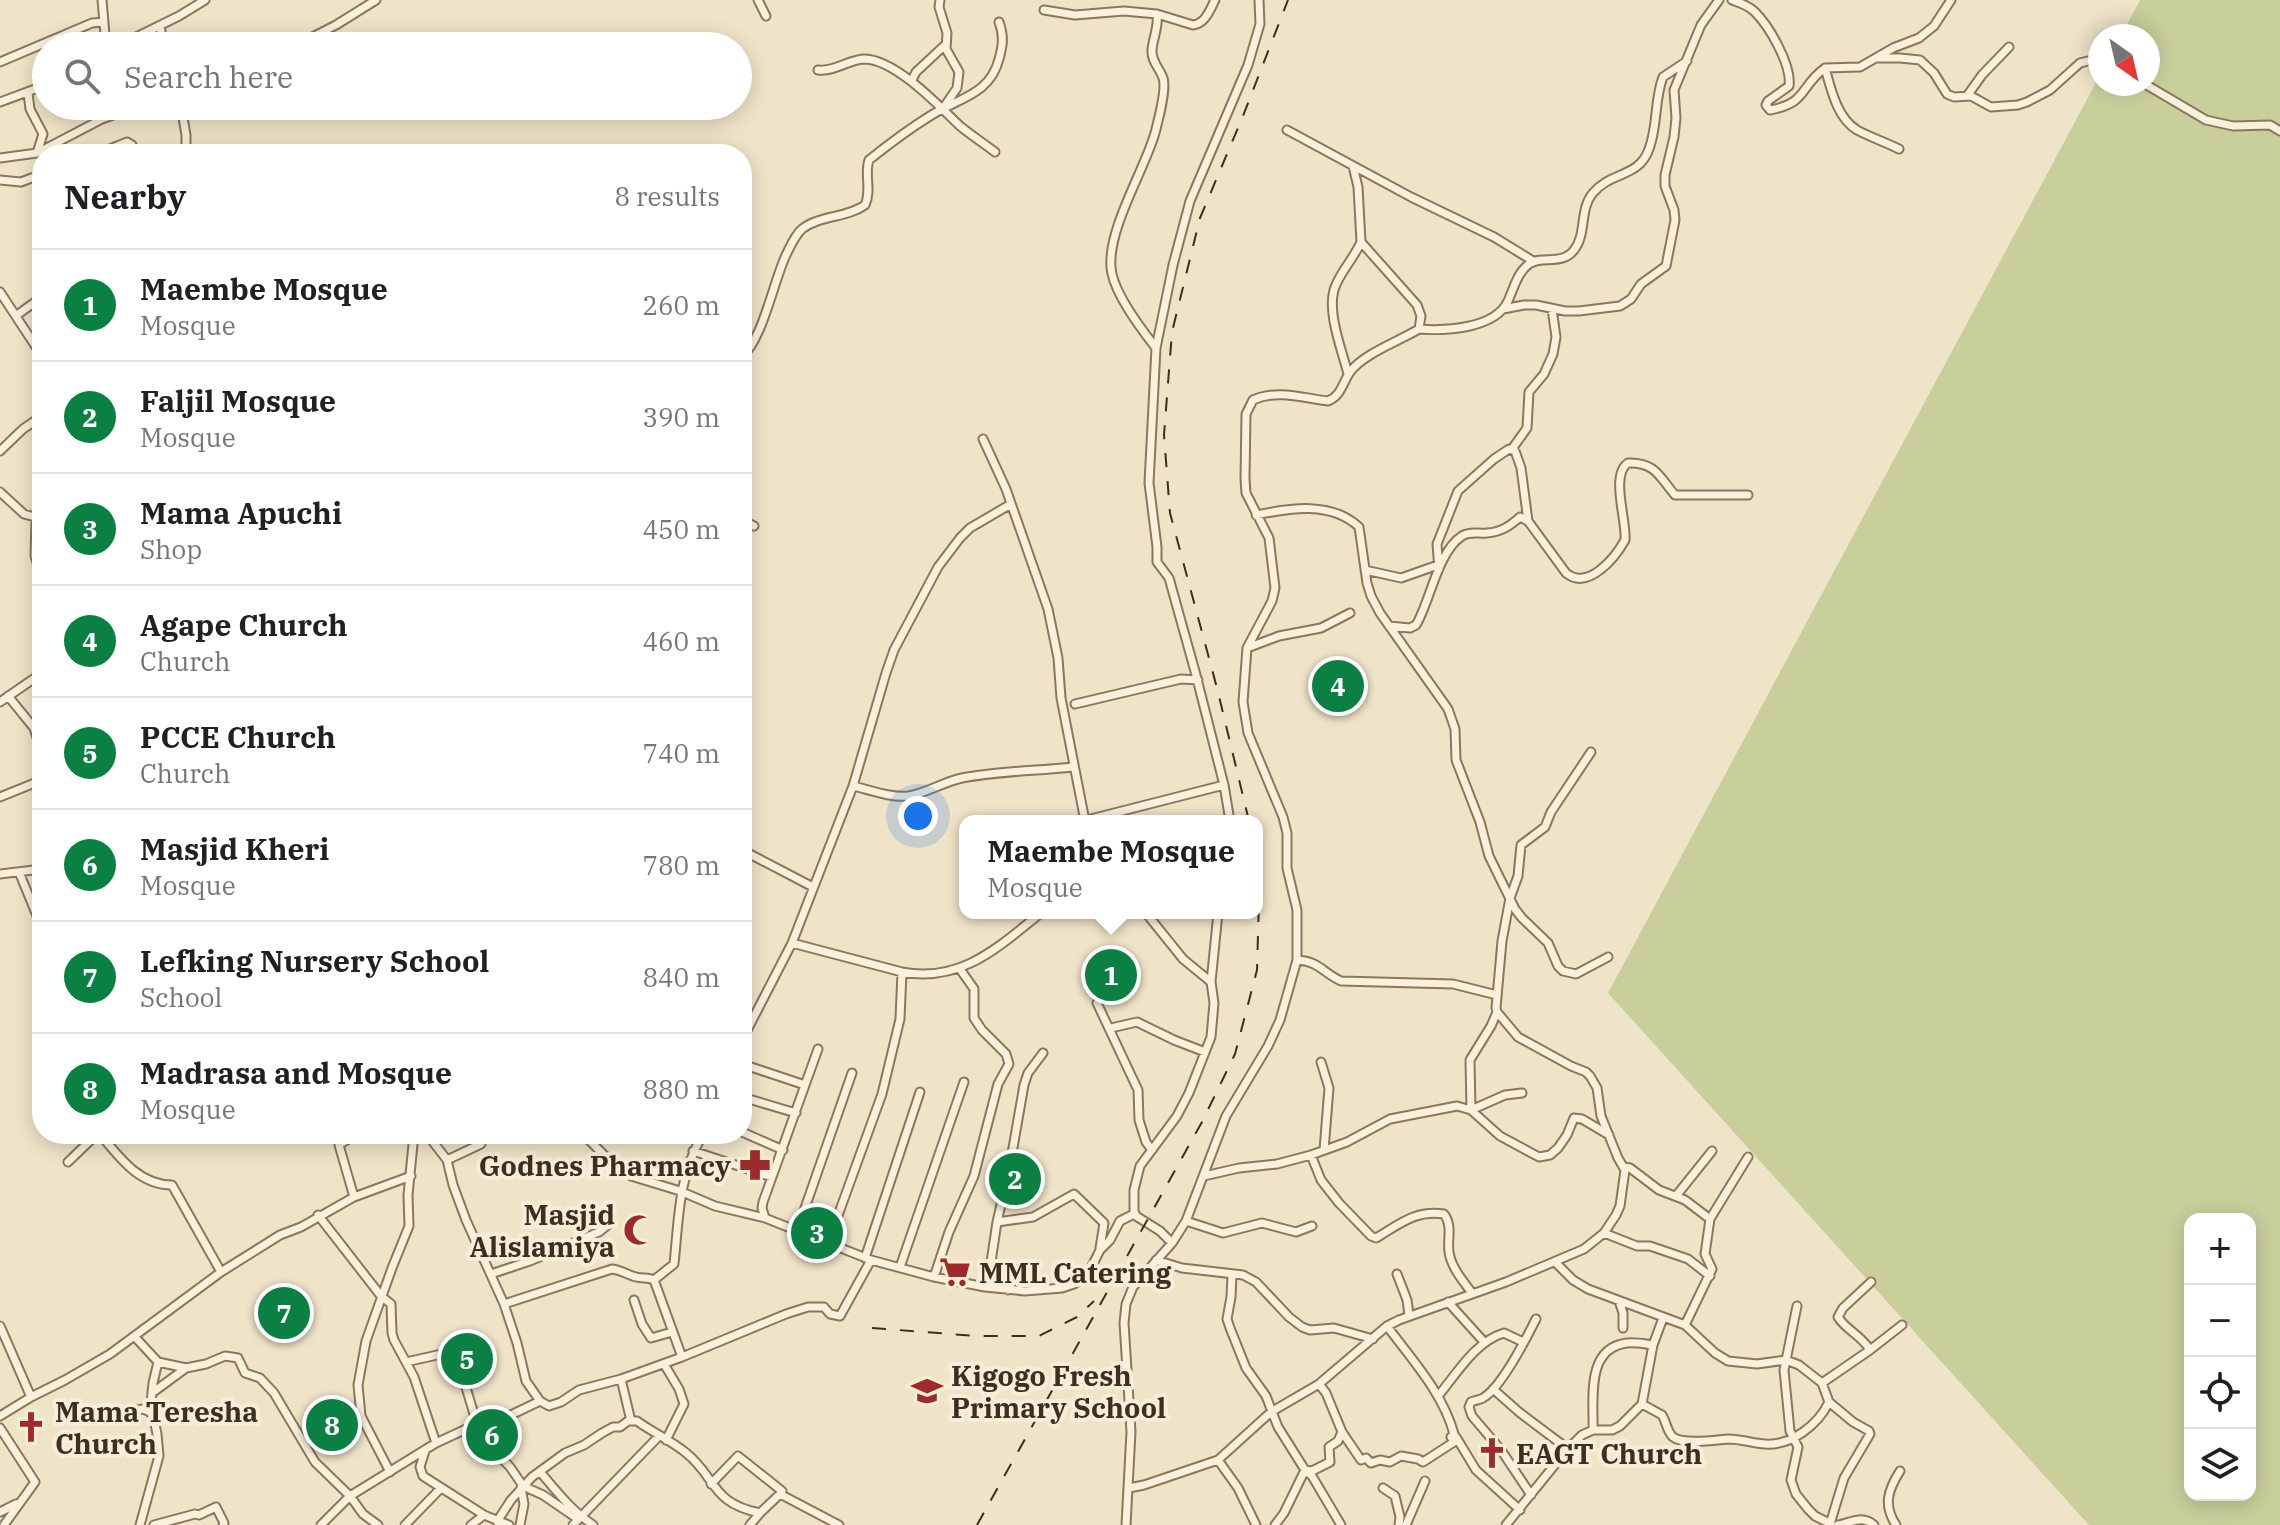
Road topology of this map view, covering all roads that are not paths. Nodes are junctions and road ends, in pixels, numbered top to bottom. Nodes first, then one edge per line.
1 (102, 0) edge
2 (205, 0) edge
3 (376, 0) edge
4 (758, 0) edge
5 (940, 0) edge
6 (1215, 0) edge
7 (1259, 0) edge
8 (1719, 0) edge
9 (1732, 0) edge
10 (1951, 0) edge
11 (1044, 10) dead end
12 (1157, 14) junction
13 (766, 16) dead end
14 (104, 22) junction
15 (999, 22) dead end
16 (160, 26) junction
17 (71, 32) edge
18 (105, 32) edge
19 (147, 32) edge
20 (161, 32) edge
21 (322, 32) edge
22 (945, 45) junction
23 (2009, 47) dead end
24 (32, 48) edge
25 (1876, 58) junction
26 (1687, 61) junction
27 (2088, 61) edge
28 (0, 62) edge
29 (1825, 68) junction
30 (818, 70) dead end
31 (912, 80) junction
32 (32, 91) edge
33 (28, 93) junction
34 (2160, 93) edge
35 (1967, 96) junction
36 (0, 102) edge
37 (943, 108) junction
38 (32, 113) edge
39 (35, 120) edge
40 (100, 120) edge
41 (182, 120) edge
42 (1287, 130) dead end
43 (2280, 131) edge
44 (40, 144) edge
45 (56, 144) edge
46 (184, 144) edge
47 (1899, 149) dead end
48 (995, 152) dead end
49 (32, 154) edge
50 (0, 158) edge
51 (1353, 166) junction
52 (32, 177) edge
53 (0, 180) edge
54 (1361, 242) junction
55 (1533, 261) junction
56 (0, 292) edge
57 (32, 304) edge
58 (1503, 309) junction
59 (1552, 309) junction
60 (17, 315) junction
61 (1419, 329) junction
62 (32, 335) edge
63 (752, 347) edge
64 (1156, 348) junction
65 (1348, 374) junction
66 (32, 423) edge
67 (983, 439) dead end
68 (1512, 449) junction
69 (0, 451) edge
70 (0, 492) edge
71 (1748, 495) dead end
72 (1011, 504) junction
73 (1256, 515) junction
74 (32, 517) edge
75 (1528, 521) junction
76 (1438, 567) junction
77 (1365, 570) junction
78 (1350, 613) dead end
79 (1389, 626) junction
80 (1247, 648) junction
81 (32, 680) edge
82 (1198, 680) junction
83 (8, 696) junction
84 (0, 702) edge
85 (1075, 704) dead end
86 (32, 722) edge
87 (1591, 752) dead end
88 (1073, 767) junction
89 (32, 784) edge
90 (1224, 785) junction
91 (853, 786) junction
92 (0, 797) edge
93 (1082, 815) edge
94 (1106, 815) edge
95 (1229, 815) edge
96 (752, 855) edge
97 (32, 870) edge
98 (19, 872) junction
99 (0, 874) edge
100 (813, 887) junction
101 (1510, 898) junction
102 (32, 904) edge
103 (1033, 919) edge
104 (1151, 919) edge
105 (1217, 919) edge
106 (792, 943) junction
107 (1608, 957) dead end
108 (1297, 960) junction
109 (960, 969) junction
110 (902, 972) junction
111 (1211, 982) junction
112 (1497, 995) junction
113 (1097, 1003) dead end
114 (1497, 1012) junction
115 (752, 1021) edge
116 (1111, 1028) junction
117 (818, 1049) dead end
118 (1205, 1052) junction
119 (1043, 1053) dead end
120 (1321, 1062) dead end
121 (752, 1067) edge
122 (852, 1073) dead end
123 (964, 1082) dead end
124 (805, 1085) junction
125 (920, 1092) dead end
126 (1522, 1093) dead end
127 (752, 1100) edge
128 (1471, 1110) junction
129 (796, 1113) junction
130 (1609, 1135) junction
131 (752, 1136) edge
132 (87, 1144) edge
133 (107, 1144) edge
134 (341, 1144) edge
135 (413, 1144) edge
136 (435, 1144) edge
137 (481, 1144) dead end
138 (593, 1144) edge
139 (697, 1144) edge
140 (783, 1150) junction
141 (1152, 1150) junction
142 (1324, 1150) junction
143 (693, 1151) junction
144 (1712, 1151) dead end
145 (1311, 1155) junction
146 (1748, 1157) dead end
147 (447, 1160) junction
148 (68, 1162) dead end
149 (1624, 1167) junction
150 (411, 1176) junction
151 (1204, 1176) junction
152 (772, 1177) junction
153 (680, 1191) junction
154 (1676, 1196) junction
155 (354, 1197) junction
156 (1134, 1214) junction
157 (318, 1215) junction
158 (765, 1218) junction
159 (1710, 1219) junction
160 (1186, 1221) junction
161 (997, 1222) junction
162 (610, 1223) dead end
163 (1312, 1226) dead end
164 (797, 1231) junction
165 (1604, 1233) junction
166 (828, 1243) junction
167 (1172, 1243) junction
168 (1100, 1250) junction
169 (868, 1259) junction
170 (1156, 1260) junction
171 (1556, 1263) junction
172 (900, 1267) junction
173 (221, 1272) junction
174 (491, 1274) junction
175 (1232, 1274) junction
176 (1397, 1274) dead end
177 (1710, 1276) junction
178 (934, 1277) junction
179 (654, 1280) junction
180 (1871, 1282) dead end
181 (1008, 1290) junction
182 (1472, 1293) junction
183 (381, 1296) junction
184 (634, 1300) dead end
185 (1619, 1301) junction
186 (1448, 1302) junction
187 (504, 1304) junction
188 (1797, 1306) dead end
189 (1409, 1315) junction
190 (1663, 1318) junction
191 (1536, 1319) dead end
192 (1685, 1325) junction
193 (1902, 1325) dead end
194 (0, 1326) edge
195 (1387, 1326) junction
196 (1623, 1328) dead end
197 (672, 1332) junction
198 (135, 1337) junction
199 (1373, 1339) junction
200 (1523, 1342) junction
201 (1485, 1343) junction
202 (1653, 1345) junction
203 (1870, 1350) junction
204 (682, 1357) junction
205 (1786, 1360) junction
206 (158, 1362) junction
207 (406, 1362) junction
208 (664, 1364) junction
209 (186, 1368) junction
210 (621, 1379) junction
211 (1822, 1383) junction
212 (1319, 1384) junction
213 (1493, 1389) junction
214 (152, 1393) junction
215 (1439, 1395) junction
216 (31, 1397) junction
217 (540, 1401) junction
218 (1829, 1402) junction
219 (1642, 1404) junction
220 (85, 1411) dead end
221 (150, 1412) junction
222 (1271, 1412) junction
223 (0, 1416) edge
224 (631, 1421) junction
225 (477, 1424) junction
226 (0, 1428) edge
227 (1593, 1430) junction
228 (1342, 1432) junction
229 (1454, 1434) junction
230 (662, 1438) junction
231 (1793, 1439) junction
232 (436, 1443) junction
233 (425, 1450) junction
234 (1566, 1451) junction
235 (1218, 1460) junction
236 (1305, 1470) junction
237 (1900, 1471) dead end
238 (390, 1472) junction
239 (541, 1473) junction
240 (1425, 1481) dead end
241 (711, 1484) junction
242 (522, 1487) junction
243 (441, 1488) junction
244 (1129, 1488) junction
245 (1383, 1488) dead end
246 (782, 1491) dead end
247 (1531, 1495) junction
248 (350, 1496) junction
249 (21, 1501) junction
250 (1520, 1510) junction
251 (0, 1512) edge
252 (760, 1513) junction
253 (484, 1515) junction
254 (577, 1520) edge
255 (498, 1522) edge
256 (323, 1524) edge
257 (834, 1524) edge
258 (4, 1525) edge
259 (140, 1525) edge
260 (154, 1525) edge
261 (223, 1525) edge
262 (378, 1525) edge
263 (405, 1525) edge
264 (471, 1525) edge
265 (509, 1525) edge
266 (520, 1525) edge
267 (593, 1525) edge
268 (750, 1525) edge
269 (1126, 1525) edge
270 (1256, 1525) edge
271 (1275, 1525) edge
272 (1341, 1525) edge
273 (1399, 1525) edge
274 (1406, 1525) edge
275 (1506, 1525) edge
276 (1834, 1525) edge
277 (1874, 1525) edge
278 (1896, 1525) edge

1 - 14 street
2 - 16 street
3 - 21 street
4 - 13 street
5 - 22 street
6 - 12 street
7 - 64 street
8 - 26 street
9 - 29 street
10 - 25 street
11 - 12 street
12 - 64 street
14 - 17 street
14 - 18 street
15 - 37 street
16 - 19 street
16 - 20 street
22 - 31 street
22 - 37 street
23 - 35 street
24 - 28 street
25 - 29 street
25 - 35 street
26 - 55 street
26 - 59 street
27 - 35 street
29 - 47 street
30 - 31 street
31 - 37 street
32 - 33 street
33 - 36 street
33 - 38 street
34 - 43 street
37 - 48 street
37 - 63 street
39 - 44 street
40 - 45 street
41 - 46 street
42 - 51 street
49 - 50 street
51 - 54 street
51 - 55 street
52 - 53 street
54 - 61 street
54 - 65 street
55 - 58 street
56 - 60 street
57 - 60 street
58 - 59 street
58 - 61 street
59 - 68 street
60 - 62 street
61 - 65 street
64 - 82 street
65 - 73 street
66 - 69 street
67 - 72 street
68 - 75 street
68 - 76 street
70 - 74 street
71 - 75 street
72 - 88 street
72 - 91 street
73 - 77 street
73 - 80 street
75 - 76 street
76 - 77 street
76 - 79 street
77 - 79 street
78 - 80 street
79 - 101 street
80 - 108 street
81 - 83 street
82 - 85 street
82 - 90 street
83 - 84 street
83 - 86 street
87 - 101 street
88 - 91 street
88 - 93 street
89 - 92 street
90 - 94 street
90 - 95 street
91 - 100 street
96 - 100 street
97 - 98 street
98 - 99 street
98 - 102 street
100 - 106 street
101 - 107 street
101 - 112 street
103 - 109 street
104 - 111 street
105 - 111 street
106 - 110 street
106 - 115 street
108 - 112 street
108 - 151 street
109 - 110 street
109 - 178 street
110 - 166 street
111 - 118 street
112 - 114 street
113 - 116 street
114 - 128 street
114 - 130 street
116 - 118 street
116 - 141 street
117 - 124 street
118 - 141 street
119 - 161 street
120 - 142 street
121 - 124 street
122 - 164 street
123 - 172 street
124 - 129 street
125 - 169 street
126 - 128 street
127 - 129 street
128 - 130 street
128 - 142 street
129 - 140 street
130 - 149 street
131 - 140 street
132 - 148 street
133 - 173 street
134 - 155 street
135 - 150 street
136 - 147 street
137 - 147 street
138 - 153 street
139 - 143 street
140 - 152 street
141 - 156 street
142 - 145 street
143 - 152 street
143 - 153 street
144 - 154 street
145 - 151 street
145 - 182 street
146 - 159 street
147 - 174 street
149 - 154 street
149 - 165 street
150 - 155 street
150 - 183 street
151 - 160 street
152 - 158 street
153 - 158 street
153 - 179 street
154 - 159 street
155 - 157 street
156 - 167 street
156 - 168 street
157 - 173 street
157 - 183 street
158 - 164 street
159 - 177 street
160 - 163 street
160 - 167 street
161 - 168 street
161 - 181 street
162 - 174 street
164 - 166 street
165 - 171 street
165 - 177 street
166 - 169 street
167 - 170 street
168 - 181 street
169 - 172 street
169 - 204 street
170 - 175 street
170 - 244 street
171 - 182 street
171 - 185 street
172 - 178 street
173 - 198 street
174 - 187 street
175 - 199 street
175 - 222 street
176 - 189 street
177 - 192 street
178 - 181 street
179 - 187 street
179 - 197 street
180 - 203 street
182 - 186 street
183 - 207 street
183 - 238 street
184 - 197 street
185 - 190 street
185 - 196 street
186 - 189 street
186 - 201 street
187 - 217 street
188 - 205 street
189 - 195 street
190 - 192 street
190 - 202 street
191 - 200 street
192 - 205 street
193 - 203 street
194 - 216 street
195 - 199 street
195 - 215 street
197 - 204 street
198 - 206 street
198 - 216 street
199 - 212 street
200 - 201 street
200 - 213 street
201 - 215 street
202 - 219 street
202 - 227 street
203 - 211 street
204 - 208 street
205 - 211 street
205 - 231 street
206 - 209 street
206 - 214 street
207 - 225 street
207 - 232 street
208 - 210 street
208 - 230 street
209 - 214 street
209 - 248 street
210 - 217 street
210 - 224 street
211 - 218 street
212 - 222 street
212 - 228 street
213 - 234 street
213 - 247 street
214 - 221 street
215 - 229 street
216 - 223 street
217 - 225 street
218 - 231 street
218 - 276 street
219 - 227 street
219 - 231 street
220 - 221 street
221 - 259 street
222 - 235 street
222 - 236 street
224 - 230 street
224 - 239 street
225 - 232 street
225 - 242 street
226 - 249 street
227 - 234 street
228 - 229 street
228 - 236 street
229 - 250 street
230 - 241 street
230 - 254 street
231 - 276 street
232 - 233 street
233 - 238 street
233 - 243 street
234 - 247 street
235 - 244 street
235 - 270 street
236 - 271 street
236 - 272 street
237 - 278 street
238 - 248 street
239 - 242 street
239 - 254 street
240 - 274 street
241 - 246 street
241 - 252 street
242 - 254 street
242 - 255 street
242 - 266 street
243 - 253 street
243 - 263 street
244 - 269 street
245 - 273 street
247 - 250 street
248 - 256 street
248 - 262 street
249 - 251 street
249 - 258 street
250 - 275 street
252 - 257 street
252 - 268 street
253 - 255 street
253 - 264 street
254 - 267 street
255 - 265 street
260 - 261 street
276 - 277 street

